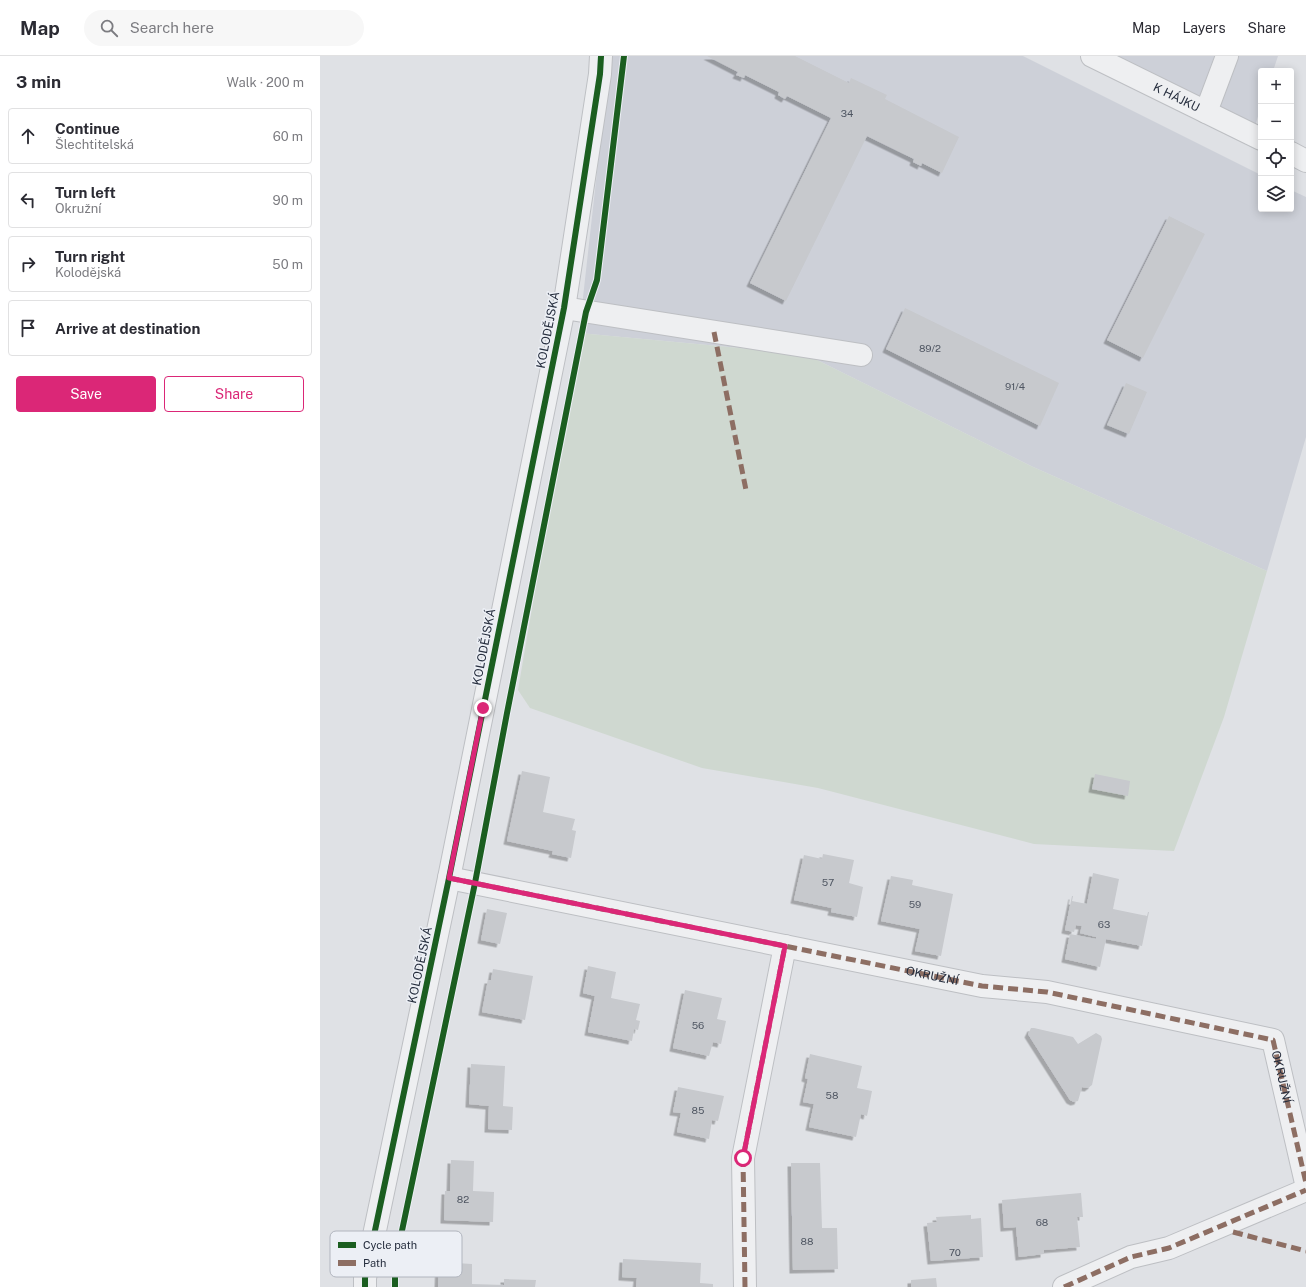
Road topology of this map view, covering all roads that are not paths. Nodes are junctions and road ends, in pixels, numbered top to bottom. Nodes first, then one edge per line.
1 (601, 56) edge
2 (1092, 56) edge
3 (1227, 56) edge
4 (1206, 112) junction
5 (1258, 138) edge
6 (1294, 155) edge
7 (1306, 161) edge
8 (564, 308) junction
9 (861, 355) dead end
10 (449, 878) junction
11 (785, 946) junction
12 (1306, 1183) edge
13 (1306, 1190) edge
14 (375, 1231) edge
15 (365, 1277) edge
16 (365, 1287) edge
17 (745, 1287) edge
18 (1064, 1287) edge

1 - 8 street, KOLODĚJSKÁ
2 - 4 street, K HÁJKU
3 - 4 street
4 - 5 street, K HÁJKU
6 - 7 street
8 - 9 street
8 - 10 street, KOLODĚJSKÁ
10 - 11 street, OKRUŽNÍ
10 - 14 street, KOLODĚJSKÁ
11 - 12 street, OKRUŽNÍ
11 - 17 street
13 - 18 street
15 - 16 street, KOLODĚJSKÁ

